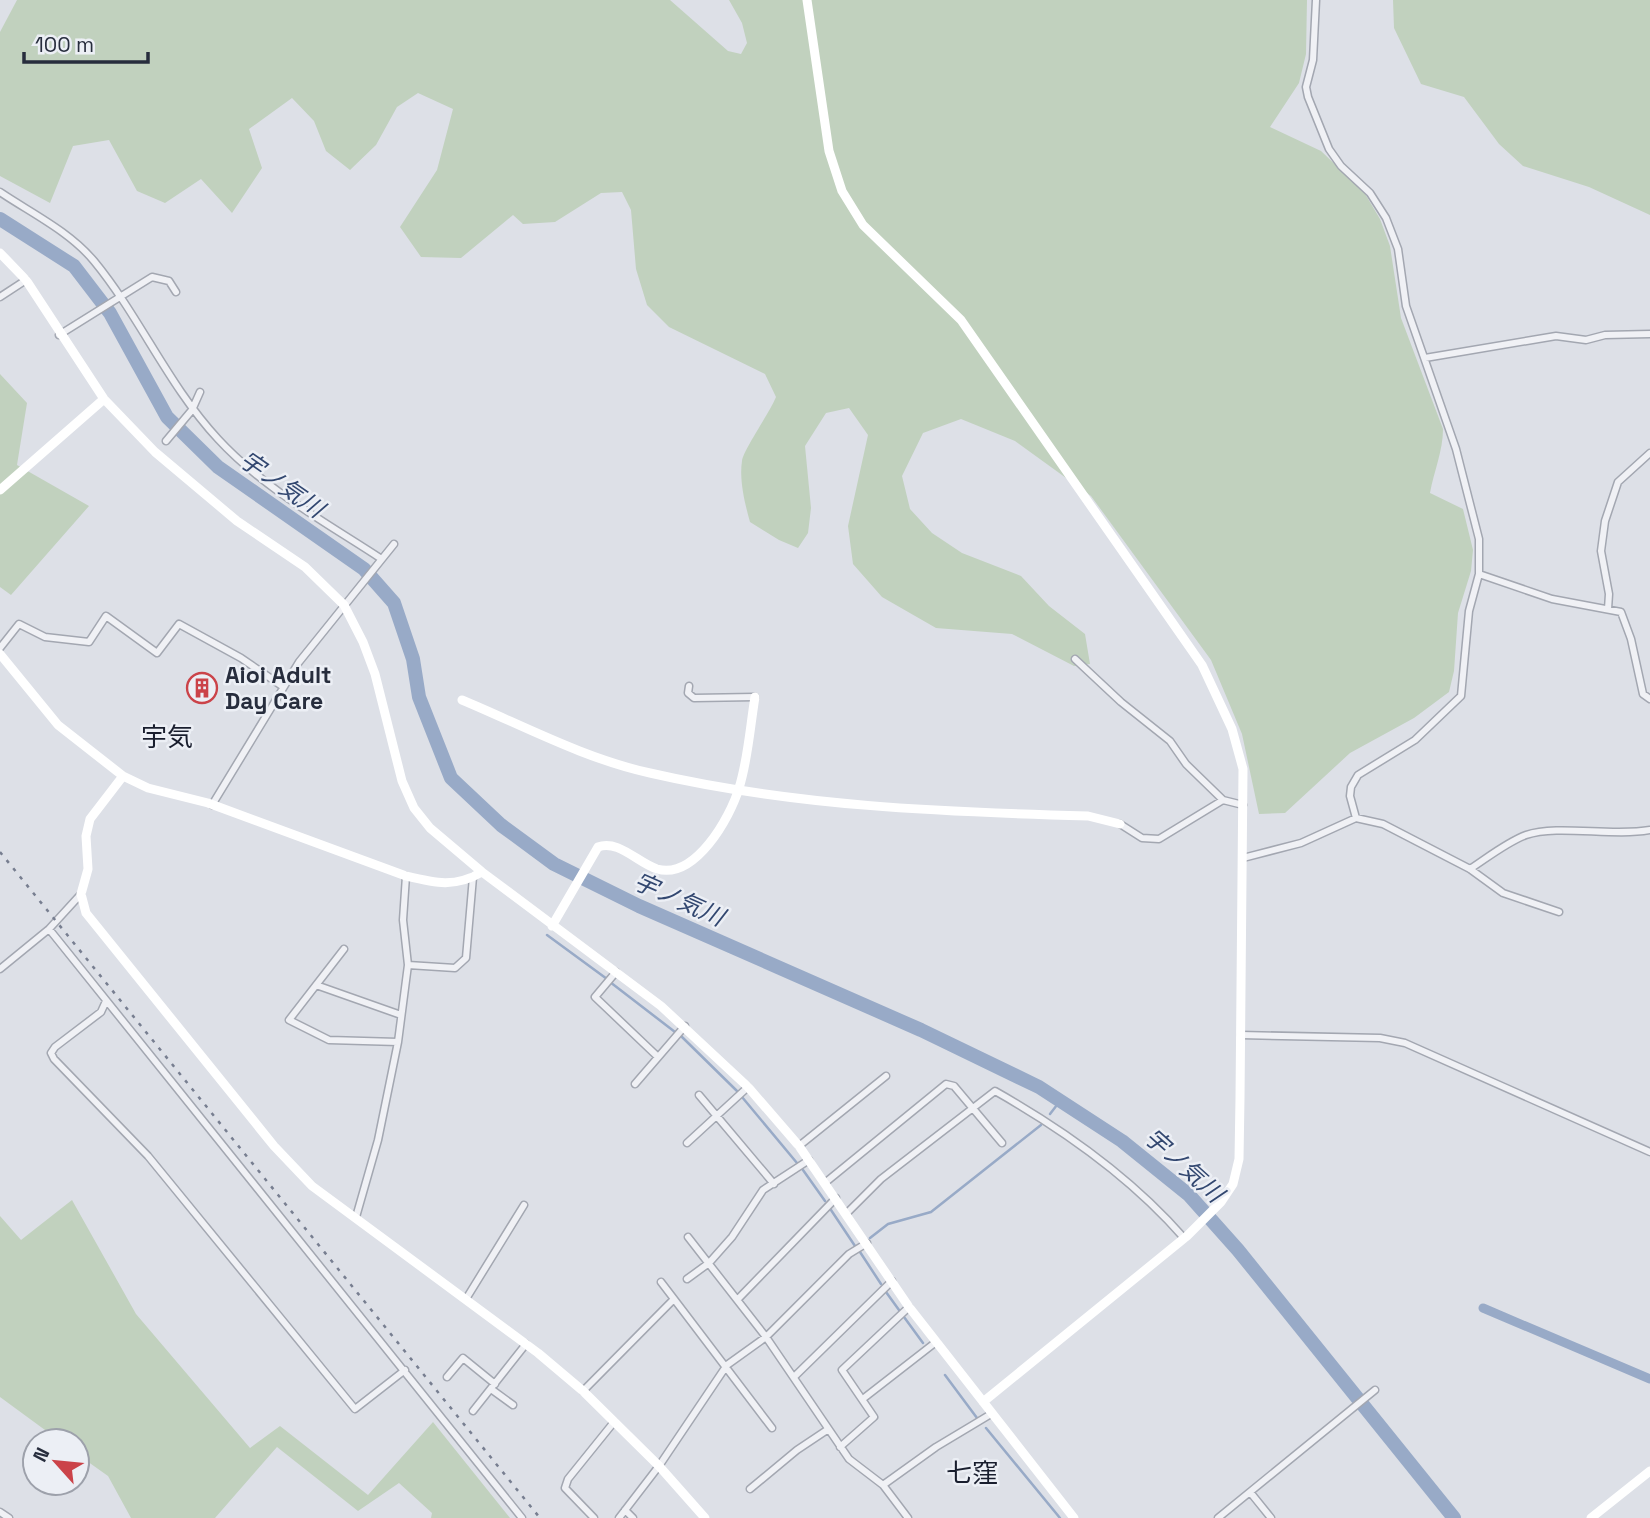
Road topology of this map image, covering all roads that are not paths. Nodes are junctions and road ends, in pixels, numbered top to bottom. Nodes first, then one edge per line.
1 (807, 0) edge
2 (1316, 0) edge
3 (0, 192) edge
4 (0, 253) edge
5 (26, 280) junction
6 (176, 292) dead end
7 (0, 297) edge
8 (119, 297) junction
9 (1650, 334) edge
10 (59, 335) junction
11 (1425, 358) junction
12 (200, 392) dead end
13 (104, 399) junction
14 (191, 412) junction
15 (166, 441) dead end
16 (1650, 453) edge
17 (0, 490) edge
18 (394, 544) dead end
19 (379, 559) junction
20 (1479, 574) junction
21 (344, 605) junction
22 (1608, 609) junction
23 (0, 648) edge
24 (0, 654) edge
25 (1075, 659) dead end
26 (689, 686) dead end
27 (282, 687) junction
28 (755, 697) joint
29 (1650, 699) edge
30 (462, 700) dead end
31 (123, 776) junction
32 (739, 789) junction
33 (1223, 800) junction
34 (212, 805) junction
35 (1243, 806) junction
36 (1356, 818) junction
37 (1120, 824) joint
38 (1650, 830) edge
39 (1243, 858) junction
40 (1470, 869) junction
41 (478, 874) junction
42 (406, 876) junction
43 (81, 894) junction
44 (1559, 912) dead end
45 (552, 926) junction
46 (49, 929) junction
47 (344, 949) dead end
48 (408, 965) junction
49 (0, 969) edge
50 (616, 972) junction
51 (316, 985) junction
52 (106, 1002) junction
53 (401, 1015) junction
54 (685, 1026) junction
55 (1241, 1035) junction
56 (398, 1042) junction
57 (658, 1057) junction
58 (886, 1076) dead end
59 (635, 1084) dead end
60 (748, 1087) junction
61 (699, 1095) dead end
62 (971, 1107) junction
63 (717, 1115) junction
64 (687, 1143) dead end
65 (1002, 1143) dead end
66 (799, 1146) junction
67 (1650, 1153) edge
68 (809, 1160) junction
69 (826, 1182) junction
70 (774, 1184) junction
71 (836, 1198) junction
72 (524, 1205) dead end
73 (847, 1213) junction
74 (356, 1217) junction
75 (688, 1237) dead end
76 (1186, 1237) junction
77 (867, 1242) junction
78 (709, 1263) junction
79 (687, 1279) dead end
80 (892, 1281) junction
81 (661, 1282) dead end
82 (466, 1299) junction
83 (674, 1299) junction
84 (738, 1299) junction
85 (909, 1307) junction
86 (766, 1337) junction
87 (936, 1342) junction
88 (526, 1344) junction
89 (727, 1366) junction
90 (405, 1370) junction
91 (447, 1377) dead end
92 (794, 1377) junction
93 (493, 1386) junction
94 (1375, 1390) dead end
95 (583, 1391) junction
96 (864, 1398) junction
97 (982, 1402) junction
98 (513, 1405) dead end
99 (473, 1411) dead end
100 (991, 1414) junction
101 (614, 1422) junction
102 (772, 1428) dead end
103 (827, 1430) junction
104 (840, 1447) junction
105 (659, 1466) junction
106 (1650, 1471) edge
107 (883, 1485) junction
108 (750, 1489) dead end
109 (1250, 1492) junction
110 (625, 1510) junction
111 (0, 1512) edge
112 (9, 1518) edge
113 (522, 1518) edge
114 (594, 1518) edge
115 (619, 1518) edge
116 (634, 1518) edge
117 (705, 1518) edge
118 (908, 1518) edge
119 (1074, 1518) edge
120 (1218, 1518) edge
121 (1271, 1518) edge
122 (1591, 1518) edge

1 - 35 street
2 - 11 street
3 - 8 street
4 - 5 street
5 - 7 street
5 - 10 street
6 - 8 street
8 - 10 street
8 - 14 street
9 - 11 street
10 - 13 street
11 - 20 street
12 - 14 street
13 - 17 street
13 - 21 street
14 - 15 street
14 - 19 street
16 - 22 street
18 - 19 street
19 - 21 street
20 - 22 street
20 - 36 street
21 - 27 street
21 - 41 street
22 - 29 street
23 - 27 street
24 - 31 street
25 - 33 street
26 - 28 street
27 - 34 street
28 - 32 street
30 - 32 street
31 - 34 street
31 - 43 street
32 - 37 street
32 - 45 street
33 - 35 street
33 - 37 street
34 - 42 street
35 - 39 street
36 - 39 street
36 - 40 street
38 - 40 street
39 - 55 street
40 - 44 street
41 - 42 street
41 - 45 street
41 - 48 street
42 - 48 street
43 - 46 street
43 - 74 street
45 - 50 street
46 - 49 street
46 - 52 street
47 - 51 street
48 - 53 street
50 - 54 street
50 - 57 street
51 - 53 street
51 - 56 street
52 - 90 street
52 - 90 street
53 - 56 street
54 - 57 street
54 - 60 street
55 - 67 street
55 - 76 street
56 - 74 street
57 - 59 street
58 - 66 street
60 - 63 street
60 - 66 street
61 - 63 street
62 - 65 street
62 - 69 street
62 - 73 street
62 - 76 street
63 - 64 street
63 - 70 street
66 - 68 street
68 - 69 street
68 - 70 street
69 - 71 street
70 - 78 street
71 - 73 street
71 - 84 street
72 - 82 street
73 - 77 street
74 - 82 street
75 - 78 street
76 - 97 street
77 - 80 street
77 - 86 street
78 - 79 street
78 - 84 street
80 - 85 street
80 - 92 street
81 - 83 street
82 - 88 street
83 - 89 street
83 - 95 street
84 - 86 street
85 - 87 street
85 - 96 street
86 - 89 street
86 - 92 street
87 - 96 street
87 - 97 street
88 - 93 street
88 - 95 street
89 - 102 street
89 - 105 street
90 - 113 street
91 - 93 street
92 - 103 street
93 - 98 street
93 - 99 street
94 - 109 street
95 - 101 street
96 - 104 street
97 - 100 street
100 - 107 street
100 - 119 street
101 - 105 street
101 - 114 street
103 - 104 street
103 - 108 street
104 - 107 street
105 - 110 street
105 - 117 street
106 - 122 street
107 - 118 street
109 - 120 street
109 - 121 street
110 - 115 street
110 - 116 street
111 - 112 street

